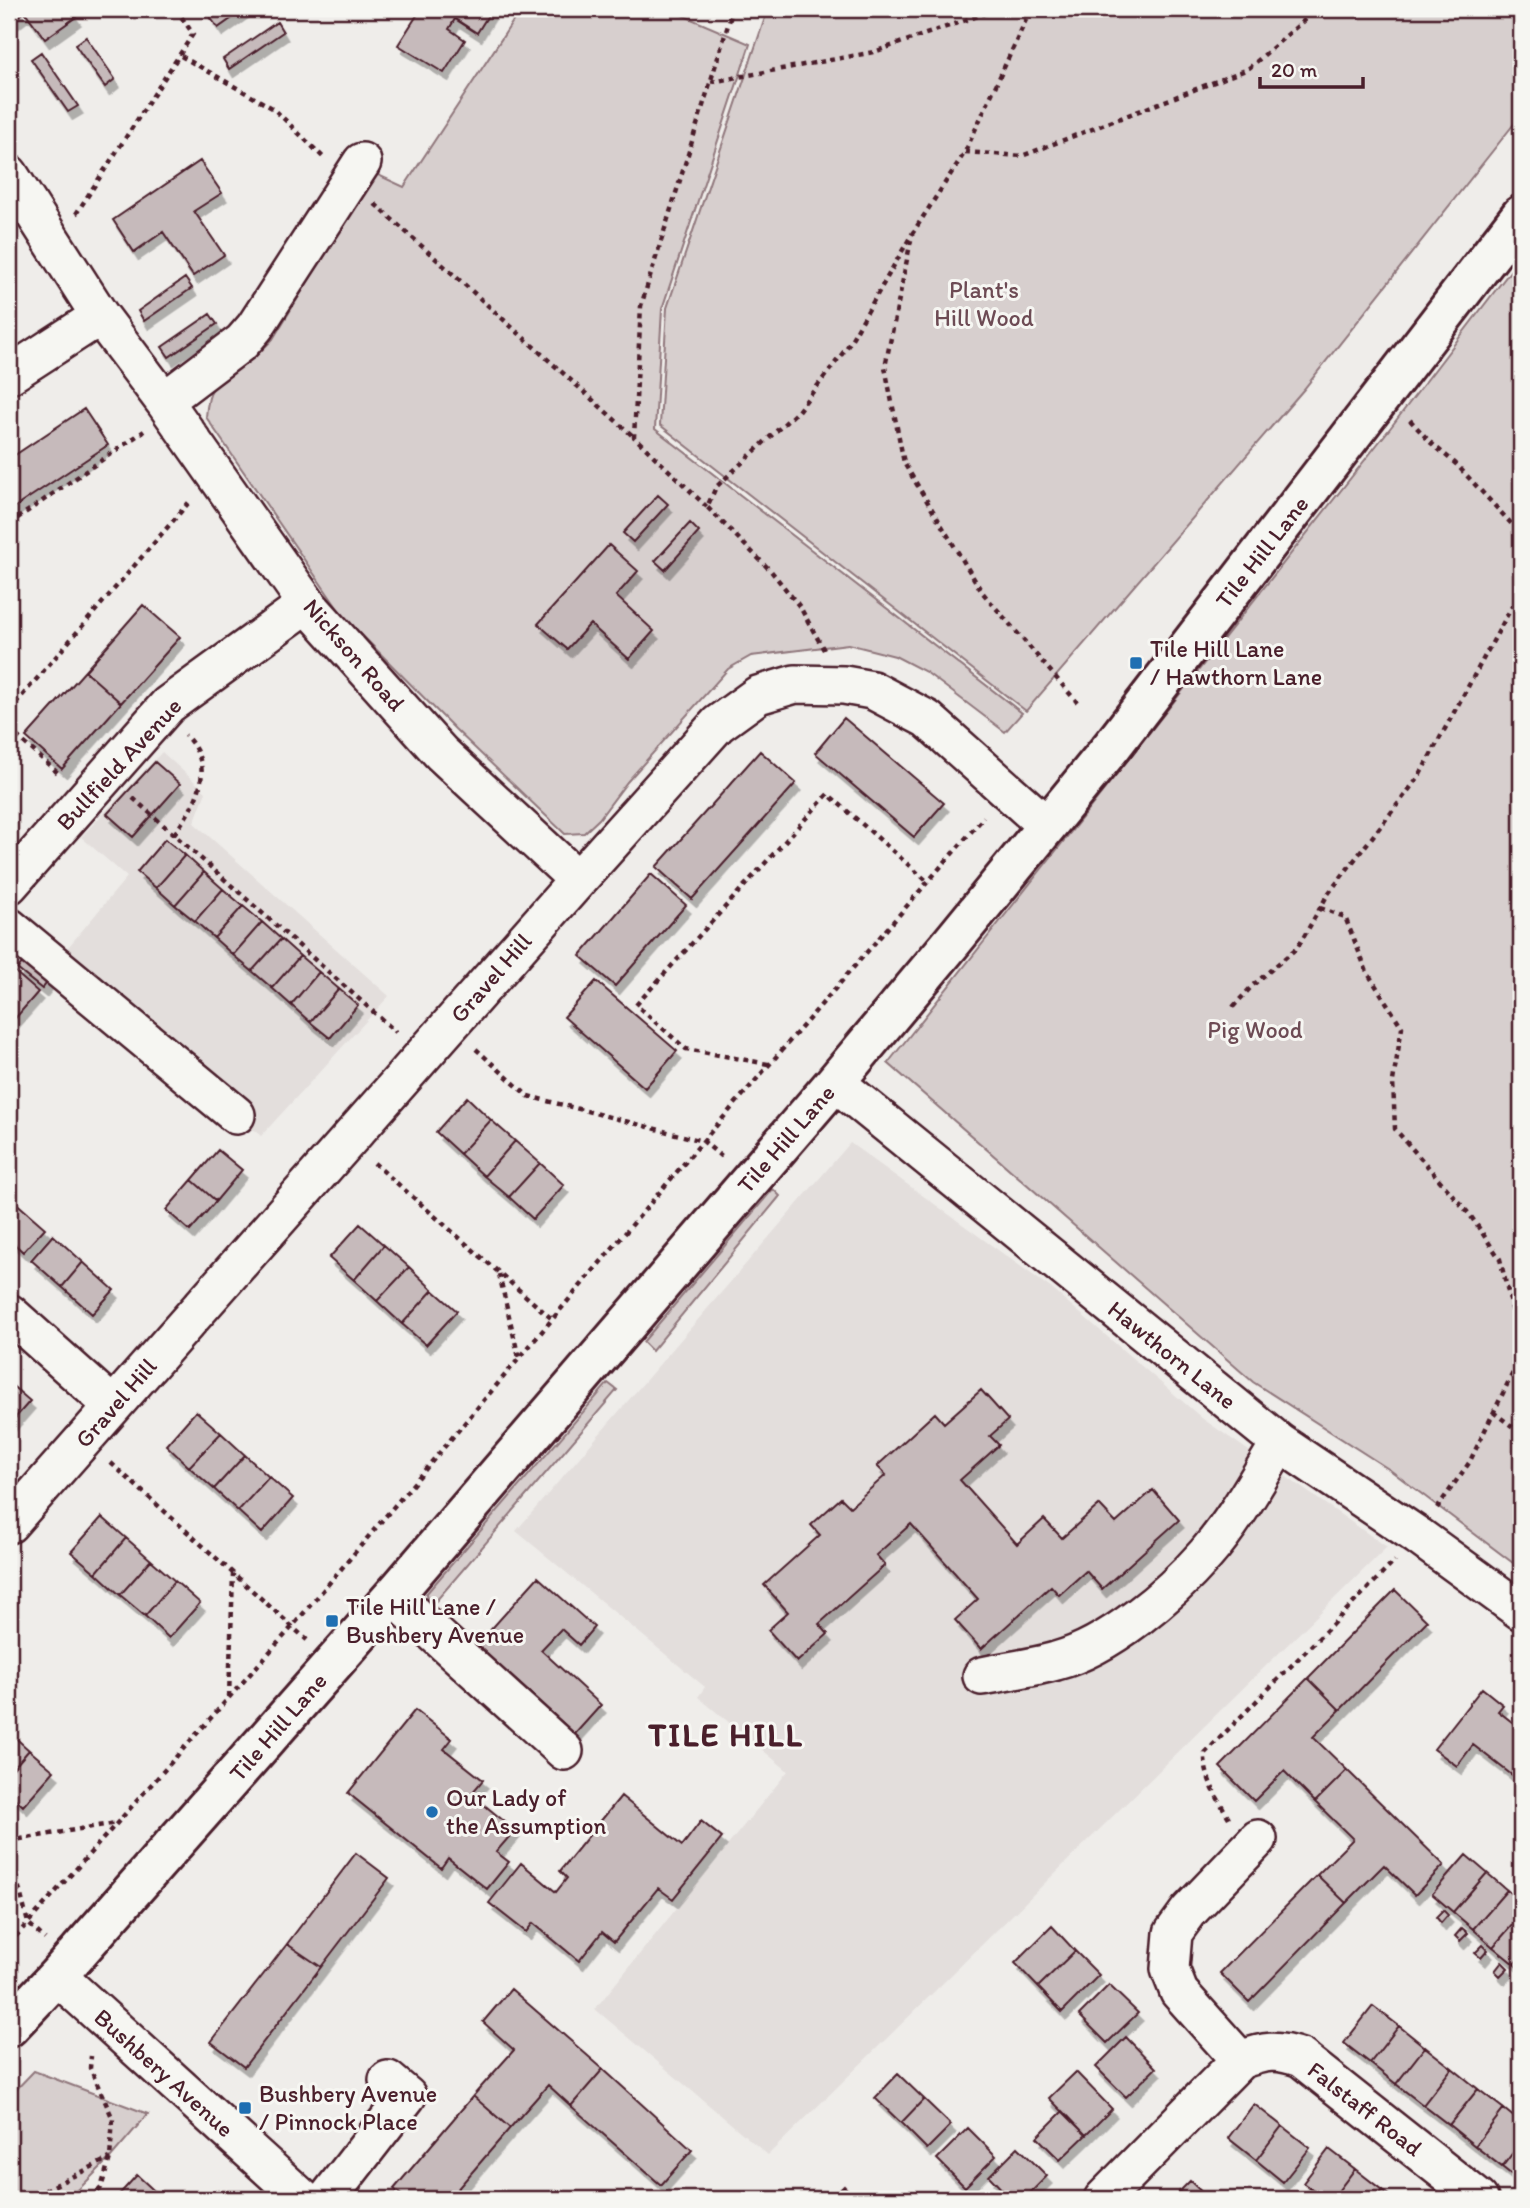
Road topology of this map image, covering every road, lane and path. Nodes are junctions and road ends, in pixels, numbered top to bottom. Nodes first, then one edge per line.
1 (176, 9) edge
2 (733, 9) edge
3 (998, 9) edge
4 (1031, 9) edge
5 (1317, 9) edge
6 (181, 56) junction
7 (710, 82) junction
8 (965, 152) junction
9 (356, 172) junction
10 (9, 174) edge
11 (1521, 215) edge
12 (47, 234) junction
13 (912, 234) junction
14 (100, 316) junction
15 (9, 375) edge
16 (167, 407) junction
17 (1408, 418) dead end
18 (634, 437) junction
19 (215, 473) junction
20 (707, 507) junction
21 (9, 524) edge
22 (1521, 534) edge
23 (1521, 590) edge
24 (307, 604) junction
25 (844, 685) junction
26 (1077, 702) dead end
27 (9, 711) edge
28 (161, 712) junction
29 (9, 729) edge
30 (96, 786) junction
31 (1007, 789) junction
32 (1047, 826) junction
33 (174, 834) junction
34 (578, 880) junction
35 (928, 882) junction
36 (9, 885) edge
37 (1320, 908) junction
38 (9, 927) edge
39 (1233, 1007) dead end
40 (449, 1026) junction
41 (422, 1055) junction
42 (768, 1065) junction
43 (835, 1082) junction
44 (236, 1115) dead end
45 (347, 1140) junction
46 (703, 1141) junction
47 (762, 1167) junction
48 (499, 1273) junction
49 (9, 1313) edge
50 (552, 1320) junction
51 (1521, 1356) edge
52 (519, 1358) junction
53 (1515, 1368) junction
54 (114, 1406) junction
55 (1493, 1412) junction
56 (1521, 1433) edge
57 (85, 1439) junction
58 (1280, 1443) junction
59 (9, 1524) edge
60 (1426, 1524) junction
61 (233, 1574) junction
62 (393, 1596) junction
63 (1521, 1611) edge
64 (292, 1627) junction
65 (316, 1648) dead end
66 (982, 1675) dead end
67 (229, 1698) junction
68 (564, 1751) dead end
69 (117, 1823) junction
70 (9, 1841) edge
71 (9, 1848) edge
72 (1247, 1851) joint
73 (28, 1923) junction
74 (9, 1944) edge
75 (54, 1960) junction
76 (96, 2011) junction
77 (9, 2027) edge
78 (1240, 2060) junction
79 (388, 2080) dead end
80 (110, 2158) junction
81 (27, 2199) edge
82 (91, 2199) edge
83 (303, 2199) edge
84 (327, 2199) edge
85 (1103, 2199) edge
86 (1479, 2199) edge

1 - 6 path
2 - 7 path
3 - 7 path
4 - 8 path
5 - 8 path
6 - 9 path
6 - 12 path
7 - 18 path
8 - 13 path
9 - 16 street
9 - 18 path
10 - 12 street, Nickson Road
11 - 32 main road, Tile Hill Lane
12 - 14 street, Nickson Road
13 - 20 path
13 - 26 path
14 - 15 street
14 - 16 street, Nickson Road
16 - 19 street, Nickson Road
16 - 21 path
17 - 22 path
18 - 20 path
19 - 24 street, Nickson Road
19 - 27 path
20 - 25 path
23 - 37 path
24 - 28 street, Bullfield Avenue
24 - 34 street, Nickson Road
25 - 31 street, Gravel Hill
25 - 34 street, Gravel Hill
28 - 30 street, Bullfield Avenue
28 - 33 path
29 - 30 path
30 - 33 path
30 - 36 street, Bullfield Avenue
31 - 32 street, Gravel Hill
31 - 35 path
32 - 43 main road, Tile Hill Lane
33 - 41 path
34 - 40 street, Gravel Hill
35 - 42 path
35 - 42 path
37 - 39 path
37 - 53 path
38 - 44 street
40 - 41 street, Gravel Hill
40 - 46 path
41 - 45 street, Gravel Hill
42 - 46 path
43 - 47 main road, Tile Hill Lane
43 - 58 street, Hawthorn Lane
45 - 48 path
45 - 54 street, Gravel Hill
46 - 47 path
46 - 50 path
47 - 62 main road, Tile Hill Lane
48 - 50 path
48 - 52 path
49 - 54 street
50 - 52 path
51 - 53 path
52 - 64 path
53 - 55 path
54 - 57 street, Gravel Hill
55 - 56 path
55 - 60 path
57 - 59 street, Gravel Hill
57 - 61 path
58 - 60 street, Hawthorn Lane
58 - 66 street
60 - 63 street, Hawthorn Lane
60 - 72 path
61 - 64 path
61 - 67 path
62 - 68 street
62 - 75 main road, Tile Hill Lane
64 - 65 path
64 - 67 path
67 - 69 path
69 - 70 path
69 - 73 path
71 - 73 path
72 - 78 street
73 - 74 path
73 - 75 path
75 - 76 street, Bushbery Avenue
75 - 77 main road, Tile Hill Lane
76 - 80 path
76 - 83 street, Bushbery Avenue
78 - 85 street
78 - 86 street, Falstaff Road
79 - 84 street
80 - 81 path
80 - 82 path

